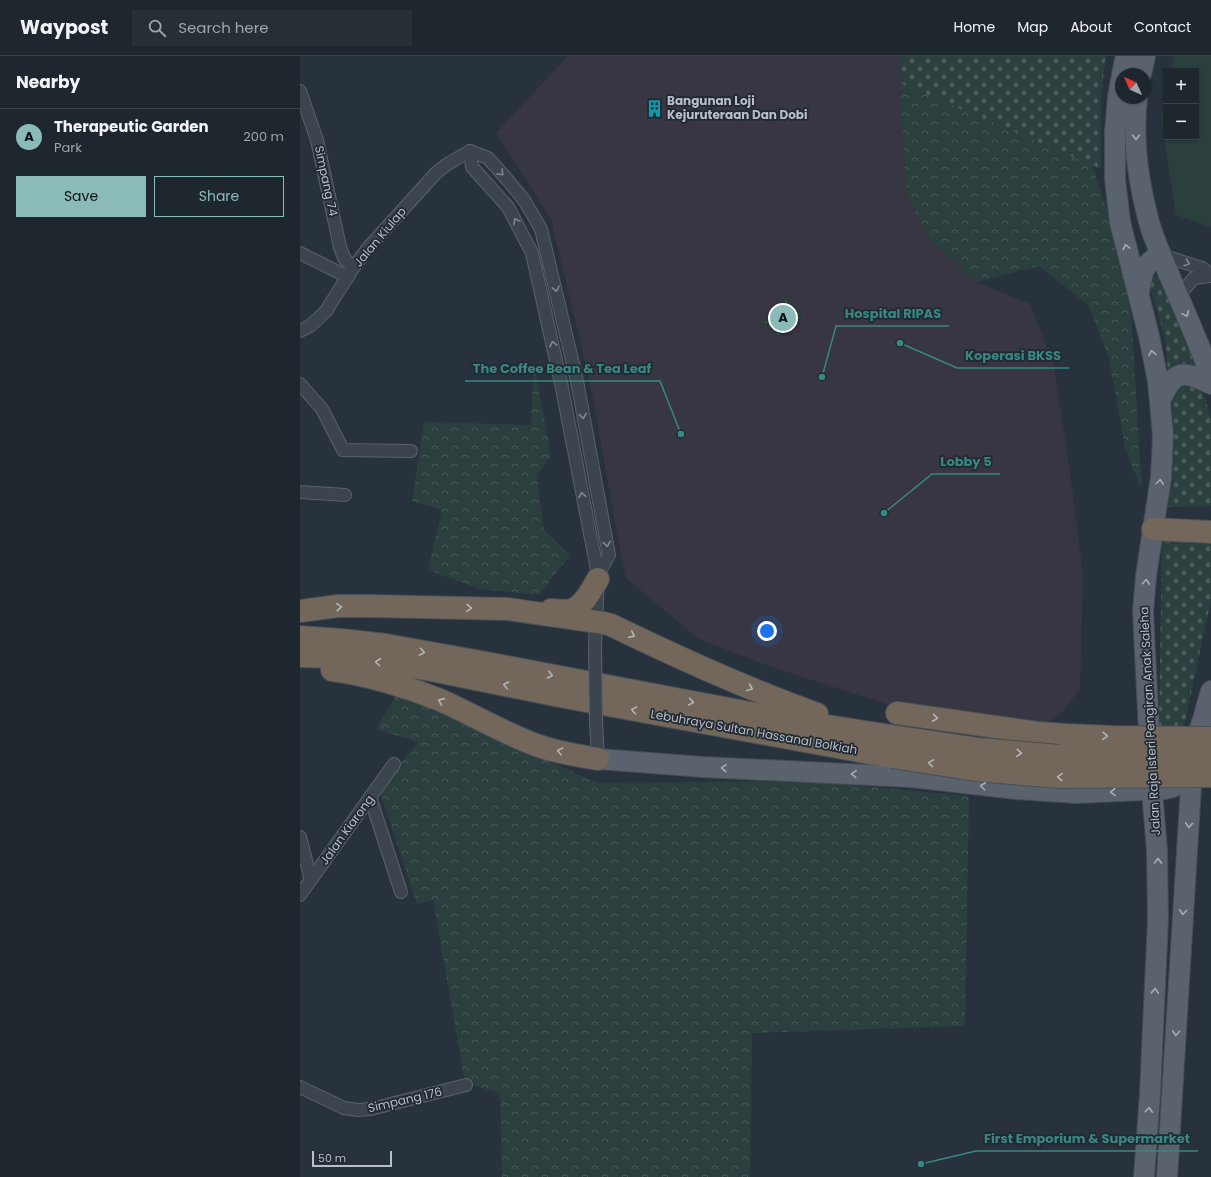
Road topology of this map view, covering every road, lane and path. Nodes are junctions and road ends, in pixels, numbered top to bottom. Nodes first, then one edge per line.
1 (1126, 56) edge
2 (1145, 56) edge
3 (1123, 68) edge
4 (1142, 68) edge
5 (300, 91) edge
6 (1117, 104) edge
7 (1137, 104) edge
8 (470, 152) junction
9 (300, 253) edge
10 (1161, 255) junction
11 (350, 272) junction
12 (1211, 276) edge
13 (1178, 296) junction
14 (1139, 299) junction
15 (300, 331) edge
16 (1211, 377) edge
17 (300, 384) edge
18 (1211, 384) edge
19 (1160, 400) junction
20 (411, 451) dead end
21 (300, 492) edge
22 (345, 495) dead end
23 (1211, 522) edge
24 (1154, 524) junction
25 (1211, 532) edge
26 (598, 577) junction
27 (508, 609) junction
28 (300, 611) edge
29 (595, 622) junction
30 (300, 637) edge
31 (300, 656) edge
32 (300, 666) edge
33 (1211, 691) edge
34 (897, 713) dead end
35 (1206, 730) edge
36 (868, 732) junction
37 (895, 747) junction
38 (1211, 754) edge
39 (598, 759) junction
40 (394, 764) dead end
41 (1211, 776) edge
42 (1152, 791) junction
43 (370, 797) junction
44 (300, 837) edge
45 (311, 880) junction
46 (401, 892) dead end
47 (300, 895) edge
48 (1179, 980) junction
49 (1153, 1030) junction
50 (466, 1085) dead end
51 (300, 1087) edge
52 (1167, 1175) edge
53 (1144, 1177) edge

1 - 3 main road
2 - 4 main road
5 - 11 street, Simpang 74
14 -> 6 main road, Jalan Raja Isteri Pengiran Anak Saleha
7 -> 10 main road
8 - 11 street, Jalan Kiulap
26 -> 8 street
8 -> 26 street
9 - 11 street
10 -> 12 street
10 - 13 main road
10 - 14 main road
11 - 15 street, Jalan Kiulap
12 - 13 street
13 -> 16 main road
19 -> 14 main road, Jalan Raja Isteri Pengiran Anak Saleha
17 - 20 street
18 - 19 main road
24 -> 19 main road, Jalan Raja Isteri Pengiran Anak Saleha
21 - 22 street
23 - 24 highway
24 - 25 highway
42 -> 24 main road, Jalan Raja Isteri Pengiran Anak Saleha
26 - 27 highway
26 - 29 street
28 -> 27 highway
27 - 29 highway
29 -> 36 highway
29 - 39 street, bridge
30 -> 36 highway, Lebuhraya Sultan Hassanal Bolkiah
37 -> 31 highway, Lebuhraya Sultan Hassanal Bolkiah
39 -> 32 highway
33 - 35 main road
34 -> 35 highway, bridge
35 - 42 main road
35 -> 48 main road
36 - 37 highway, Lebuhraya Sultan Hassanal Bolkiah
37 -> 38 highway, Lebuhraya Sultan Hassanal Bolkiah, bridge
41 -> 37 highway, Lebuhraya Sultan Hassanal Bolkiah, bridge
42 -> 39 main road
40 - 43 street, Jalan Kiarong
49 -> 42 main road, Jalan Raja Isteri Pengiran Anak Saleha
43 - 45 street, Jalan Kiarong
43 - 46 street
44 - 45 street
45 - 47 street, Jalan Kiarong
48 - 49 main road
48 -> 52 main road
53 -> 49 main road, Jalan Raja Isteri Pengiran Anak Saleha
50 - 51 street, Simpang 176

